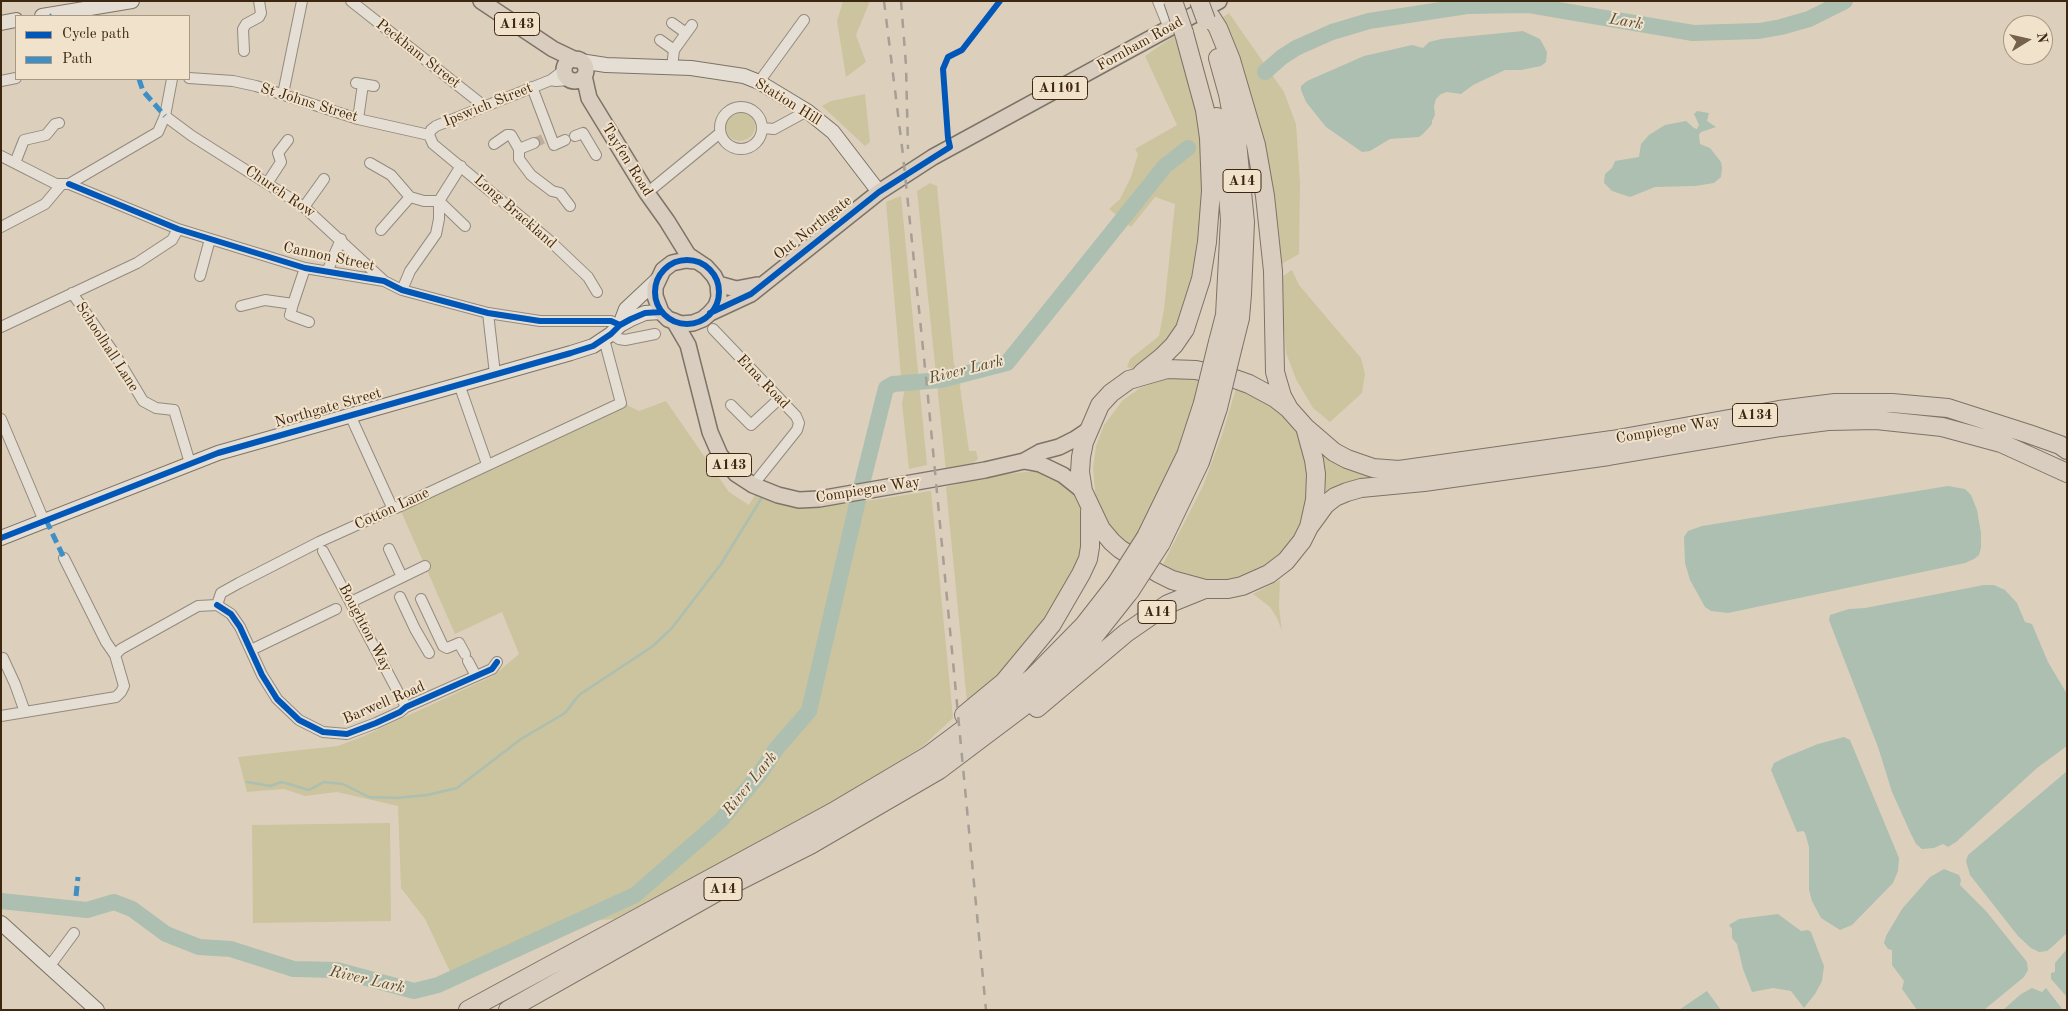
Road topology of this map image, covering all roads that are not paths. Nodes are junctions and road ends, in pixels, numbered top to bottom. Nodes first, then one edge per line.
1 (132, 1) edge
2 (259, 1) edge
3 (302, 1) edge
4 (351, 1) edge
5 (480, 1) edge
6 (1158, 1) edge
7 (1174, 1) edge
8 (1193, 2) edge
9 (48, 15) edge
10 (15, 20) edge
11 (804, 20) dead end
12 (1197, 21) edge
13 (1, 23) edge
14 (672, 23) dead end
15 (660, 40) dead end
16 (674, 50) junction
17 (244, 51) dead end
18 (672, 68) junction
19 (574, 71) junction
20 (15, 78) edge
21 (190, 78) edge
22 (172, 80) edge
23 (1, 81) edge
24 (759, 82) junction
25 (374, 86) dead end
26 (532, 88) junction
27 (283, 94) junction
28 (484, 106) junction
29 (807, 111) junction
30 (165, 116) junction
31 (358, 118) junction
32 (58, 122) dead end
33 (763, 128) junction
34 (720, 133) junction
35 (429, 135) junction
36 (542, 139) junction
37 (288, 140) dead end
38 (494, 144) dead end
39 (519, 149) junction
40 (596, 155) dead end
41 (1, 156) edge
42 (15, 163) junction
43 (370, 163) dead end
44 (461, 166) junction
45 (324, 179) dead end
46 (268, 182) junction
47 (65, 185) junction
48 (879, 192) junction
49 (647, 193) junction
50 (410, 197) junction
51 (440, 201) junction
52 (570, 206) dead end
53 (304, 207) junction
54 (667, 220) junction
55 (465, 226) dead end
56 (1, 227) edge
57 (178, 229) junction
58 (381, 230) dead end
59 (210, 239) junction
60 (340, 239) junction
61 (695, 261) junction
62 (305, 268) junction
63 (327, 272) junction
64 (660, 275) junction
65 (200, 276) dead end
66 (384, 282) junction
67 (763, 283) junction
68 (718, 284) junction
69 (402, 290) junction
70 (598, 292) dead end
71 (72, 293) junction
72 (293, 304) junction
73 (241, 306) dead end
74 (488, 313) junction
75 (667, 317) junction
76 (709, 320) junction
77 (309, 322) dead end
78 (1, 327) edge
79 (611, 333) junction
80 (654, 334) dead end
81 (688, 345) junction
82 (495, 374) junction
83 (1133, 378) junction
84 (459, 384) junction
85 (779, 399) junction
86 (731, 404) dead end
87 (1289, 409) junction
88 (350, 415) junction
89 (1, 419) edge
90 (1305, 427) junction
91 (1090, 429) junction
92 (2067, 450) edge
93 (1024, 461) junction
94 (190, 463) junction
95 (488, 464) junction
96 (2067, 473) edge
97 (753, 485) junction
98 (1083, 491) junction
99 (1090, 508) junction
100 (392, 509) junction
101 (44, 521) junction
102 (1309, 527) junction
103 (1, 538) edge
104 (389, 548) dead end
105 (323, 551) dead end
106 (64, 558) dead end
107 (425, 566) dead end
108 (398, 587) junction
109 (1123, 587) junction
110 (1205, 589) junction
111 (421, 599) dead end
112 (351, 602) junction
113 (217, 605) junction
114 (336, 609) dead end
115 (250, 650) junction
116 (429, 653) dead end
117 (115, 655) junction
118 (1, 659) edge
119 (497, 662) dead end
120 (476, 676) junction
121 (406, 706) junction
122 (25, 712) junction
123 (1, 716) edge
124 (939, 770) junction
125 (898, 772) junction
126 (1, 923) edge
127 (74, 933) dead end
128 (48, 967) junction
129 (91, 1008) edge
130 (468, 1010) edge
131 (508, 1010) edge

1 - 9 street
2 - 17 street
3 - 27 street
4 - 28 street, Peckham Street
5 - 19 main road, Tayfen Road / A143
6 - 12 street
7 - 12 highway, A14, bridge
8 - 12 highway, A14
10 - 13 street
11 - 24 street
12 - 48 main road, Fornham Road / A1101
12 - 83 highway, A14
12 - 87 highway, A14
12 - 109 highway, A14, bridge
14 - 16 street
15 - 16 street
16 - 18 street
18 - 19 street, Station Hill
18 - 24 street, Station Hill
19 - 26 street, Ipswich Street
19 - 49 main road, Tayfen Road / A143
20 - 23 street
21 - 27 street, St Johns Street
22 - 30 street
24 - 29 street, Station Hill
25 - 31 street
26 - 28 street, Ipswich Street
26 - 36 street
27 - 31 street, St Johns Street
28 - 35 street, Ipswich Street
29 - 33 street
29 - 48 street, Station Hill
30 - 46 street, Church Row
30 - 47 street
31 - 35 street, St Johns Street
32 - 42 street
33 - 34 street
33 - 34 street
34 - 49 street
35 - 44 street, Long Brackland
36 - 39 street
36 - 40 street
37 - 46 street
38 - 39 street
39 - 52 street
41 - 42 street, Cannon Street
42 - 47 street, Cannon Street
43 - 50 street
44 - 51 street
44 - 70 street, Long Brackland
45 - 53 street
46 - 53 street, Church Row
47 - 56 street
47 - 57 street, Cannon Street
48 - 67 main road, Out Northgate / A1101
49 - 54 main road, Tayfen Road / A143
50 - 51 street
50 - 58 street
51 - 55 street
51 - 69 street
53 - 60 street, Church Row
54 - 61 main road, A143
54 - 64 main road, A143
57 - 59 street, Cannon Street
57 - 71 street
59 - 62 street, Cannon Street
59 - 65 street
60 - 63 street
60 - 66 street, Church Row
61 - 64 main road
61 - 68 main road
62 - 63 street, Cannon Street
62 - 72 street
63 - 66 street, Cannon Street
64 - 75 main road
64 - 79 street
66 - 69 street, Cannon Street
67 - 68 main road, A1101
67 - 76 main road, A1101
68 - 76 main road
69 - 74 street, Cannon Street
71 - 78 street
71 - 94 street, Schoolhall Lane
72 - 73 street
72 - 77 street
74 - 79 street, Cannon Street
74 - 82 street
75 - 76 main road
75 - 79 street, Northgate Street
75 - 81 main road, Compiegne Way / A143
76 - 81 main road
76 - 85 street, Etna Road
79 - 80 street
79 - 82 street, Northgate Street
79 - 95 street, Cotton Lane
81 - 97 main road, Compiegne Way / A143
82 - 84 street, Northgate Street
83 - 87 highway
83 - 91 highway
84 - 88 street, Northgate Street
84 - 95 street
85 - 86 street
85 - 97 street, Etna Road
87 - 90 highway, Compiegne Way
88 - 94 street, Northgate Street
88 - 100 street
89 - 101 street
90 - 92 highway, Compiegne Way / A134
90 - 102 highway
91 - 93 main road, Compiegne Way / A143
91 - 98 highway
93 - 97 main road, Compiegne Way / A143
93 - 98 main road, Compiegne Way / A143
94 - 101 street, Northgate Street
95 - 100 street, Cotton Lane
96 - 102 highway, Compiegne Way / A134
98 - 99 highway
99 - 110 highway
99 - 125 highway, A14
100 - 113 street, Cotton Lane
101 - 103 street, Northgate Street
102 - 110 highway
104 - 108 street
105 - 112 street, Boughton Way
106 - 117 street
107 - 108 street
108 - 112 street
108 - 116 street
109 - 124 highway, A14
109 - 125 highway, A14
110 - 124 highway, A14
111 - 120 street
112 - 121 street, Boughton Way
113 - 115 street, Barwell Road
113 - 117 street
114 - 115 street
115 - 121 street, Barwell Road
117 - 122 street
118 - 122 street
119 - 120 street, Barwell Road
120 - 121 street, Barwell Road
122 - 123 street
124 - 131 highway, A14
125 - 130 highway, A14
126 - 128 street
127 - 128 street
128 - 129 street

